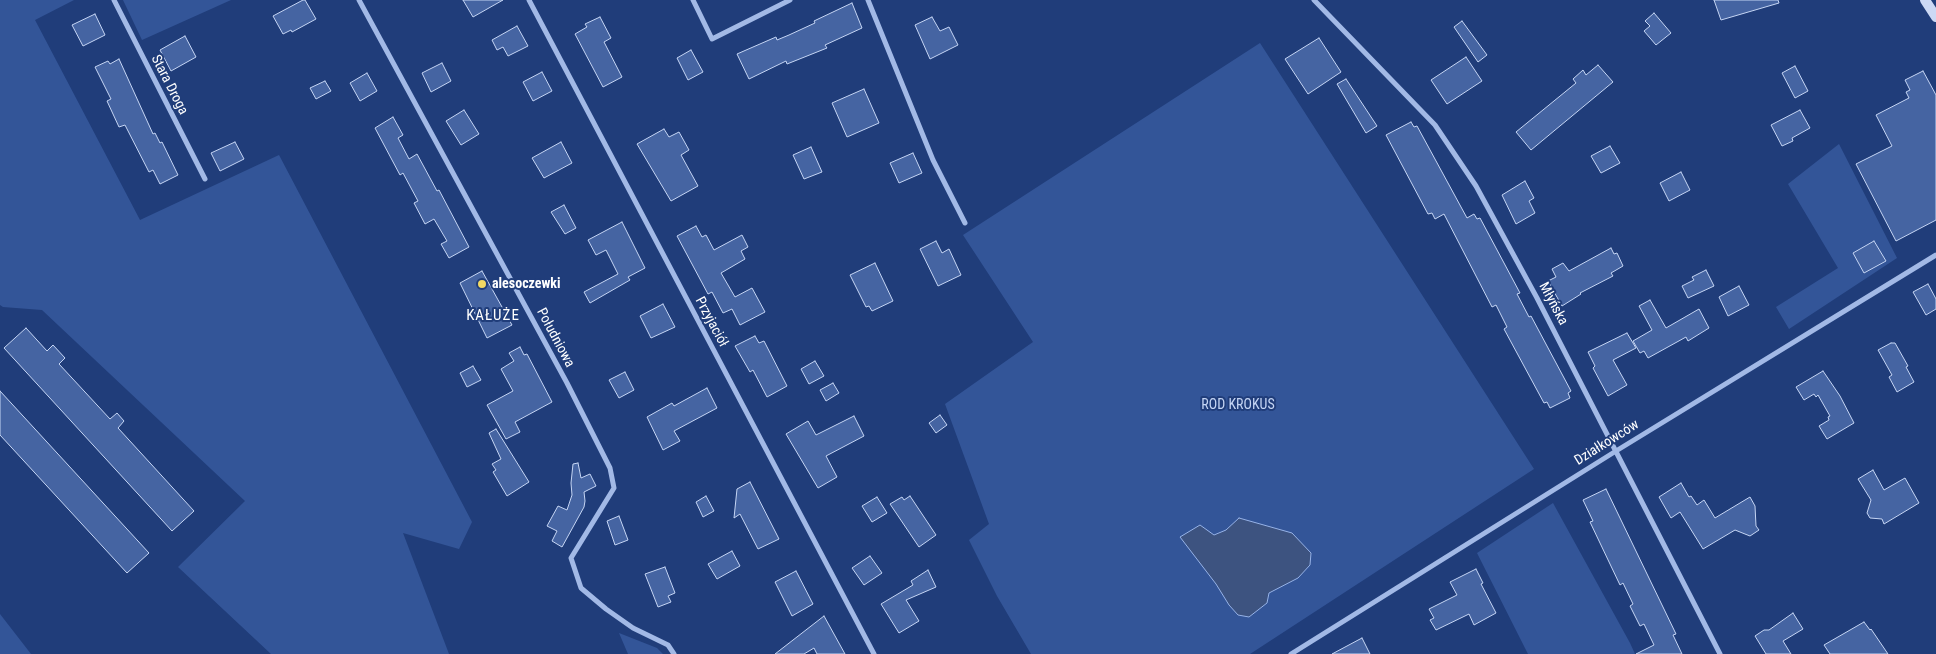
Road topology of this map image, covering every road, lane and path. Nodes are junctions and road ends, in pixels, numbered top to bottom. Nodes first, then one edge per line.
1 (114, 0) edge
2 (359, 0) edge
3 (529, 0) edge
4 (693, 0) edge
5 (790, 0) edge
6 (868, 0) edge
7 (1314, 0) edge
8 (1925, 0) edge
9 (1936, 17) edge
10 (205, 179) dead end
11 (966, 223) dead end
12 (1936, 255) edge
13 (1616, 450) junction
14 (674, 654) edge
15 (874, 654) edge
16 (1291, 654) edge
17 (1720, 654) edge

1 - 10 street, Stara Droga
2 - 14 street, Południowa
3 - 15 street, Przyjaciół
4 - 5 street
6 - 11 street
7 - 13 street, Młyńska
8 - 9 street
12 - 13 street, Działkowców
13 - 16 street, Działkowców
13 - 17 street, Młyńska

